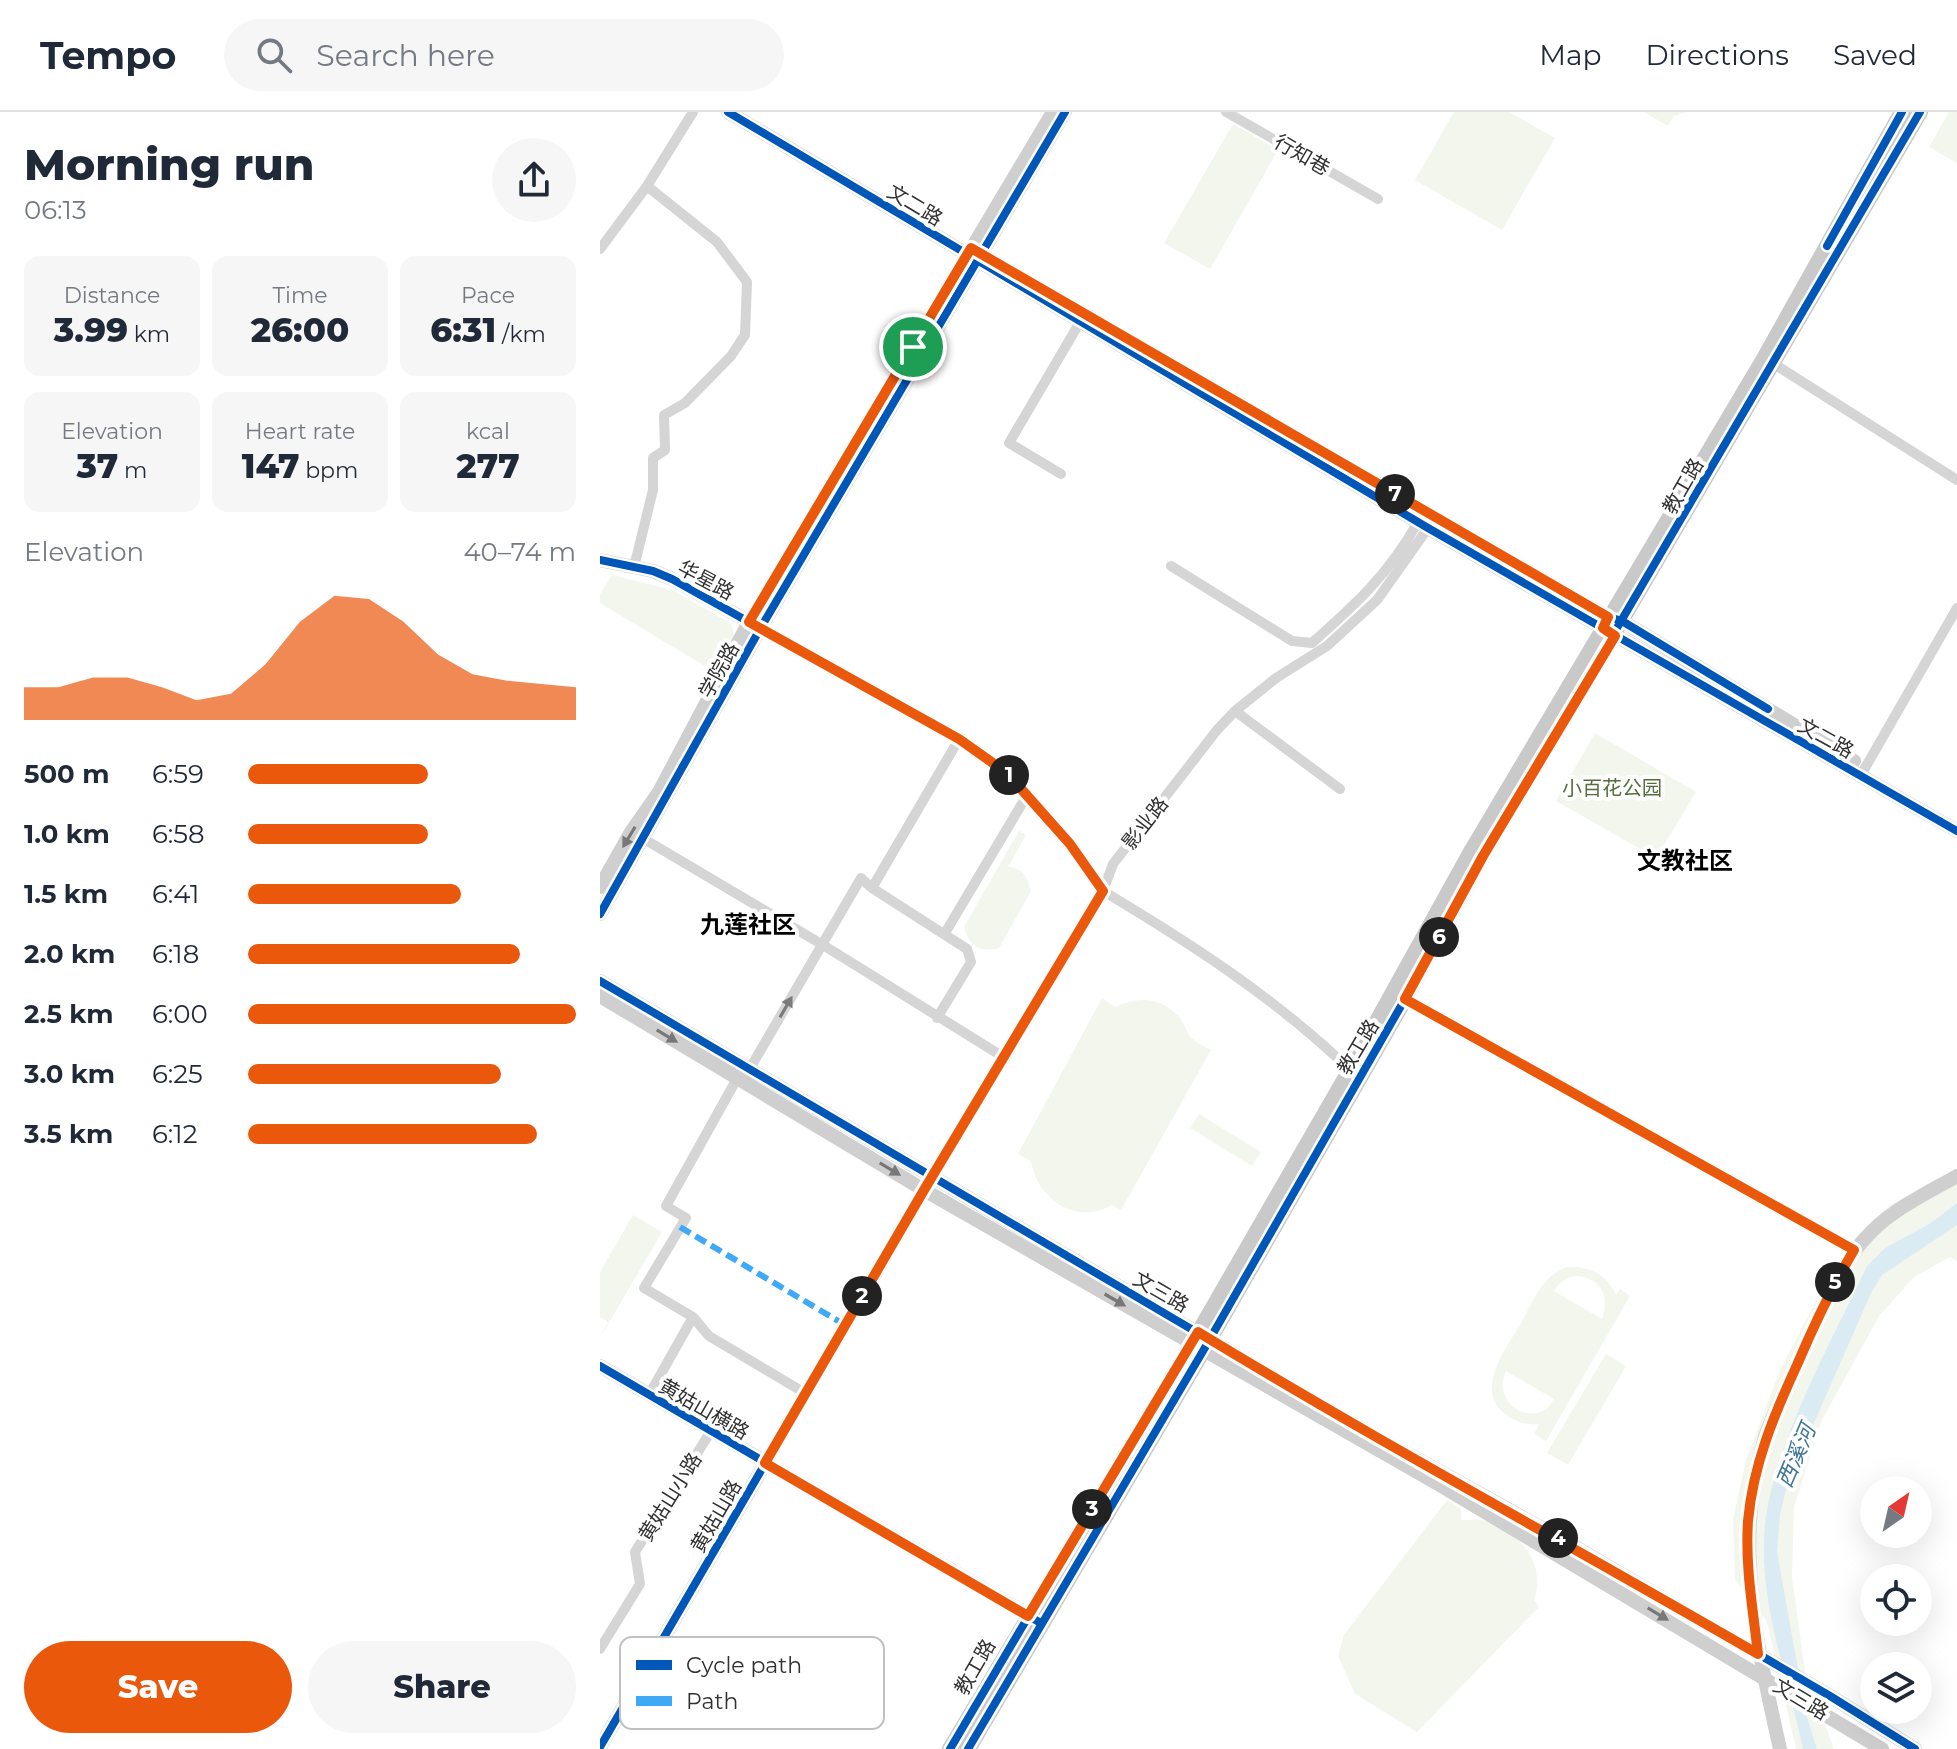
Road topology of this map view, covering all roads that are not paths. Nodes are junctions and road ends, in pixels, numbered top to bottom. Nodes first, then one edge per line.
1 (693, 112) edge
2 (728, 112) edge
3 (744, 112) edge
4 (1053, 112) edge
5 (1065, 112) edge
6 (1226, 112) edge
7 (1902, 112) edge
8 (1920, 112) edge
9 (647, 186) junction
10 (1378, 199) dead end
11 (600, 249) edge
12 (974, 254) junction
13 (1080, 322) junction
14 (1774, 364) junction
15 (1061, 474) dead end
16 (1957, 480) edge
17 (1423, 525) junction
18 (600, 560) edge
19 (1171, 566) dead end
20 (634, 567) junction
21 (1957, 608) edge
22 (755, 626) junction
23 (1612, 626) junction
24 (1235, 711) junction
25 (959, 739) junction
26 (1863, 771) junction
27 (1340, 789) dead end
28 (1030, 797) junction
29 (1957, 822) edge
30 (1957, 831) edge
31 (644, 839) junction
32 (600, 887) edge
33 (872, 888) junction
34 (1103, 891) junction
35 (600, 914) edge
36 (945, 933) junction
37 (823, 945) junction
38 (600, 981) edge
39 (600, 996) edge
40 (1405, 999) junction
41 (937, 1018) junction
42 (1005, 1058) junction
43 (1350, 1070) junction
44 (744, 1071) junction
45 (1957, 1176) edge
46 (932, 1177) junction
47 (924, 1190) junction
48 (1854, 1250) junction
49 (693, 1317) junction
50 (1200, 1341) junction
51 (600, 1366) edge
52 (805, 1393) junction
53 (649, 1395) junction
54 (711, 1431) junction
55 (765, 1463) junction
56 (1034, 1619) junction
57 (664, 1637) edge
58 (600, 1649) edge
59 (1758, 1654) junction
60 (1764, 1677) junction
61 (620, 1713) edge
62 (600, 1747) edge
63 (950, 1749) edge
64 (968, 1749) edge
65 (1780, 1749) edge
66 (1882, 1749) edge
67 (1915, 1749) edge

1 - 9 street
2 - 12 main road, 文二路
3 - 12 main road, 文二路
4 - 12 main road, 学院路
5 - 12 main road, 学院路
6 - 10 street, 行知巷
7 - 23 main road, 教工路
8 - 14 main road, 教工路
9 - 11 street
9 - 20 street
12 - 13 main road, 文二路
12 - 22 main road, 学院路
12 - 23 main road, 文二路
13 - 15 street
13 - 17 main road, 文二路
14 - 16 street
14 - 23 main road, 教工路
17 - 19 street
17 - 23 main road, 文二路
17 - 24 street, 影业路
18 - 20 main road, 华星路
20 - 22 main road, 华星路
21 - 26 street
22 - 25 main road, 华星路
22 - 31 main road, 学院路
22 -> 32 main road, 学院路
23 - 26 main road, 文二路
23 - 40 main road, 教工路
23 - 43 main road, 教工路
24 - 27 street
24 - 34 street, 影业路
25 - 28 main road, 华星路
25 - 33 street
26 - 29 main road, 文二路
26 - 30 main road, 文二路
28 - 34 main road, 华星路
28 - 36 street
31 - 35 main road, 学院路
31 - 37 street
33 - 36 street
33 - 37 street
34 - 42 street, 影业路
34 - 43 street
36 - 41 street
37 - 41 street
44 -> 37 street
38 - 44 main road, 文三路
39 -> 44 main road, 文三路
40 - 48 street
40 - 50 main road, 教工路
41 - 42 street
42 - 46 street, 影业路
43 - 50 main road, 教工路
44 - 46 main road, 文三路
44 -> 47 main road, 文三路
44 - 49 street
45 - 48 main road
46 - 47 main road, 黄姑山路
46 - 50 main road, 文三路
47 -> 50 main road, 文三路
47 - 52 main road, 黄姑山路
48 - 59 main road
49 - 52 street
49 - 53 street
50 - 56 main road, 教工路
50 - 59 main road, 文三路
50 -> 60 main road, 文三路
51 - 53 main road, 黄姑山横路
52 - 55 main road, 黄姑山路
53 - 54 main road, 黄姑山横路
54 - 55 main road, 黄姑山横路
54 - 58 street, 黄姑山小路
55 - 56 main road, 黄姑山横路
55 - 57 main road, 黄姑山路
56 - 63 main road, 教工路
56 - 64 main road, 教工路
59 - 60 main road
59 - 67 main road, 文三路
60 - 65 main road
60 - 66 main road, 文三路
61 - 62 main road, 黄姑山路

